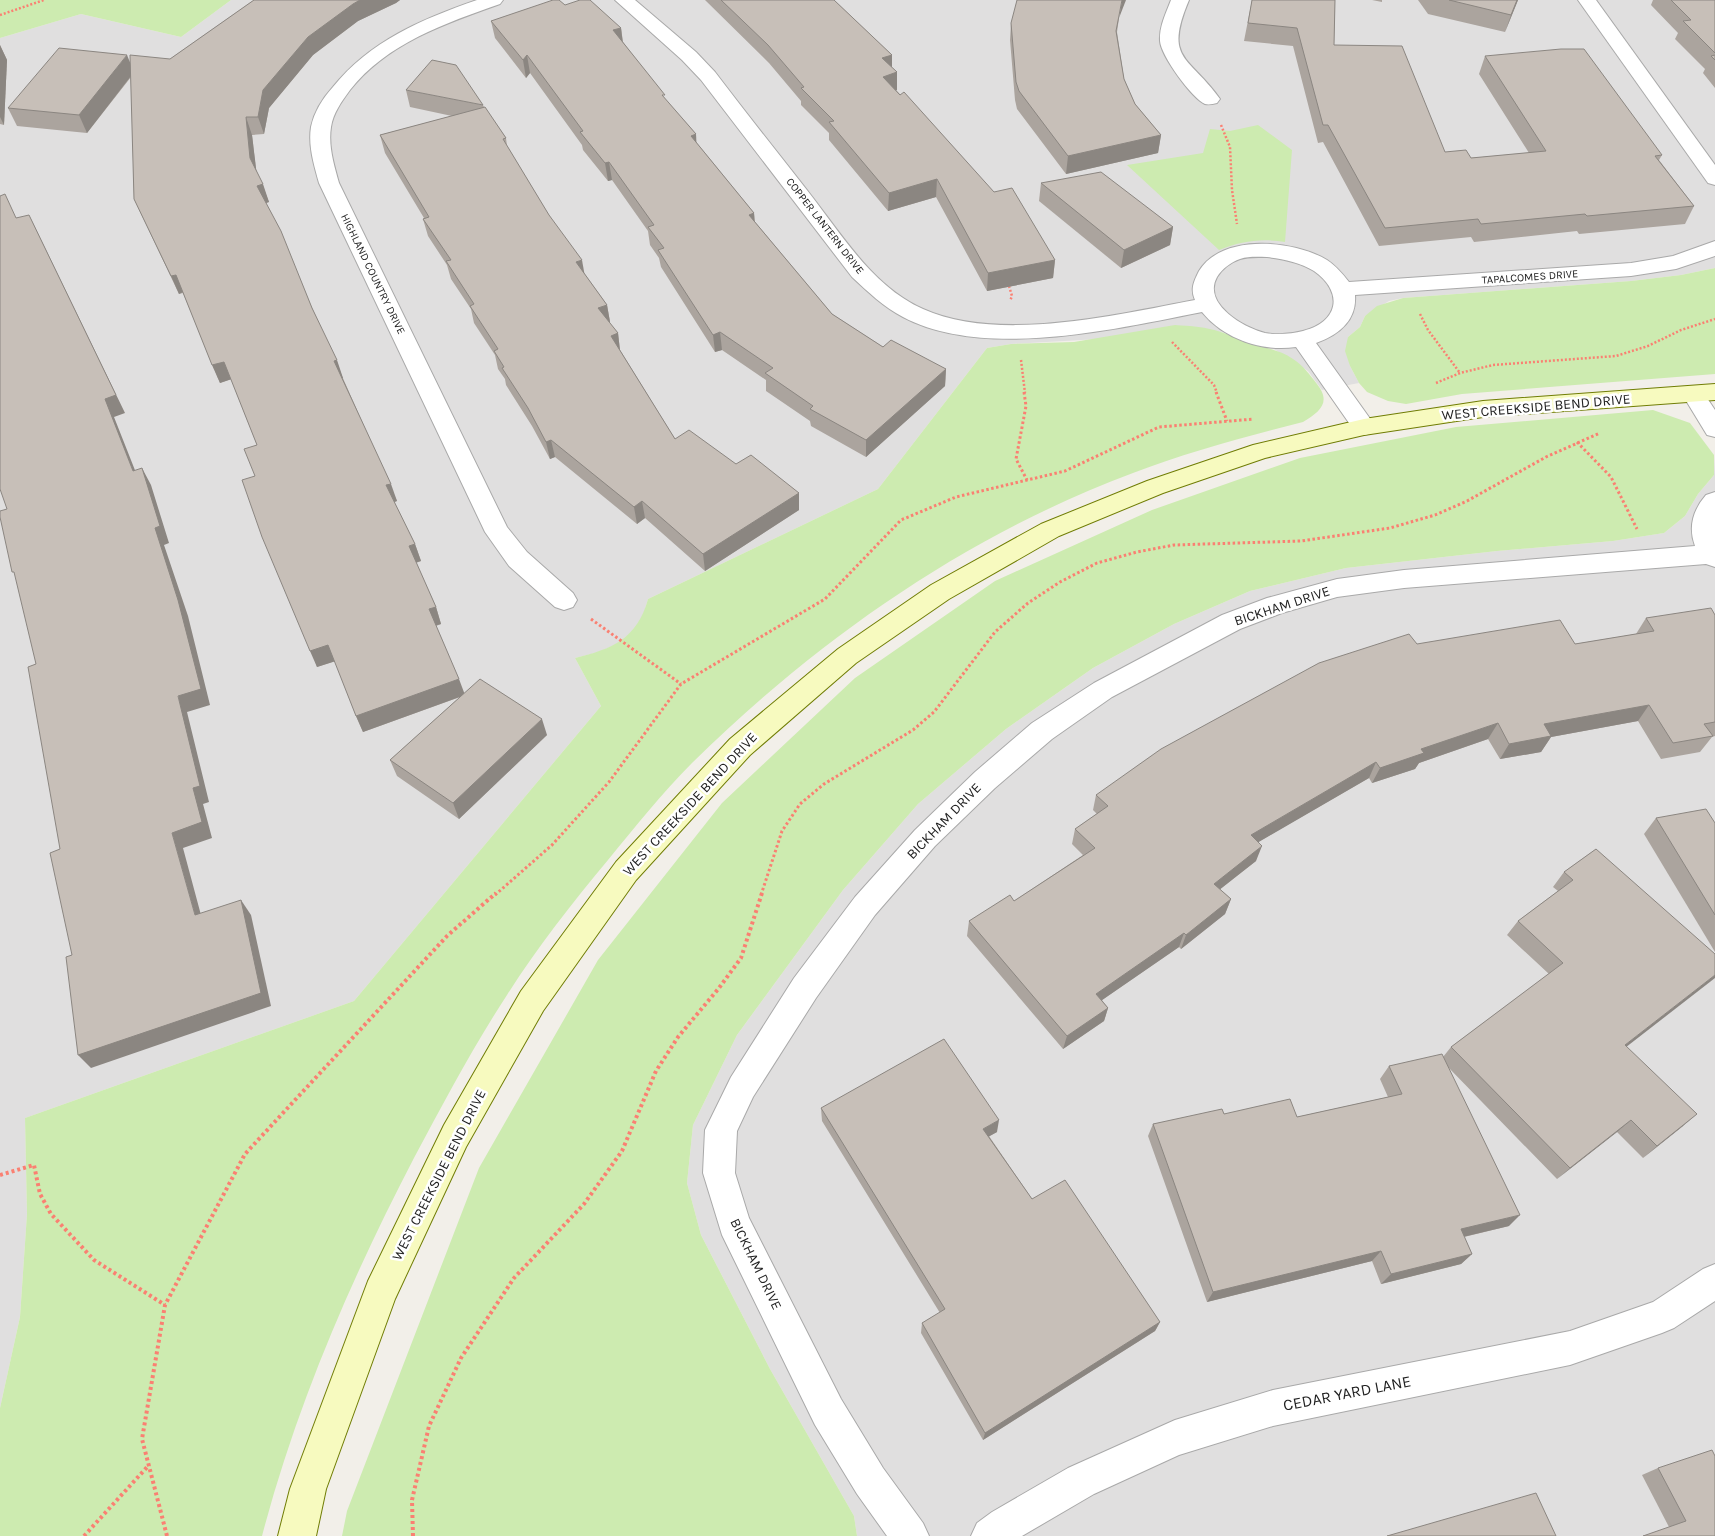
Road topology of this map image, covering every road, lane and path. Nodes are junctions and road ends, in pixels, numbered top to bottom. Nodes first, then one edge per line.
1 (44, 0) edge
2 (494, 0) edge
3 (624, 0) edge
4 (1180, 0) edge
5 (1587, 0) edge
6 (0, 15) edge
7 (1210, 99) joint
8 (1715, 179) edge
9 (1240, 229) dead end
10 (1715, 248) edge
11 (1404, 285) junction
12 (1009, 286) edge
13 (1342, 290) junction
14 (1208, 304) junction
15 (1153, 314) junction
16 (1715, 320) edge
17 (1013, 332) junction
18 (1302, 339) junction
19 (1460, 373) junction
20 (1428, 386) dead end
21 (1704, 393) edge
22 (1227, 421) dead end
23 (1364, 427) junction
24 (1715, 428) edge
25 (1577, 442) dead end
26 (1027, 480) dead end
27 (1715, 501) edge
28 (1713, 556) edge
29 (1649, 559) junction
30 (564, 600) joint
31 (681, 684) dead end
32 (0, 1176) edge
33 (1715, 1281) edge
34 (166, 1305) dead end
35 (149, 1465) dead end
36 (84, 1536) edge
37 (297, 1536) edge
38 (910, 1536) edge
39 (990, 1536) edge

1 - 6 path
2 - 30 street, HIGHLAND COUNTRY DRIVE
3 - 17 street, COPPER LANTERN DRIVE
4 - 7 street
5 - 8 street
7 - 9 path
10 - 11 street, TAPALCOMES DRIVE
11 - 13 street, TAPALCOMES DRIVE
11 - 19 path
12 - 17 path
13 - 14 street
13 - 18 street
14 - 15 street, COPPER LANTERN DRIVE
14 - 18 street
15 - 17 street, COPPER LANTERN DRIVE
15 - 22 path
16 - 19 path
17 - 26 path
18 - 23 street
19 - 20 path
21 - 23 street, WEST CREEKSIDE BEND DRIVE
21 - 24 street
23 - 37 street, WEST CREEKSIDE BEND DRIVE
25 - 29 path
27 - 28 street
28 - 29 street, BICKHAM DRIVE
29 - 38 street, BICKHAM DRIVE
30 - 31 path
32 - 34 path
33 - 39 street, CEDAR YARD LANE
35 - 36 path

